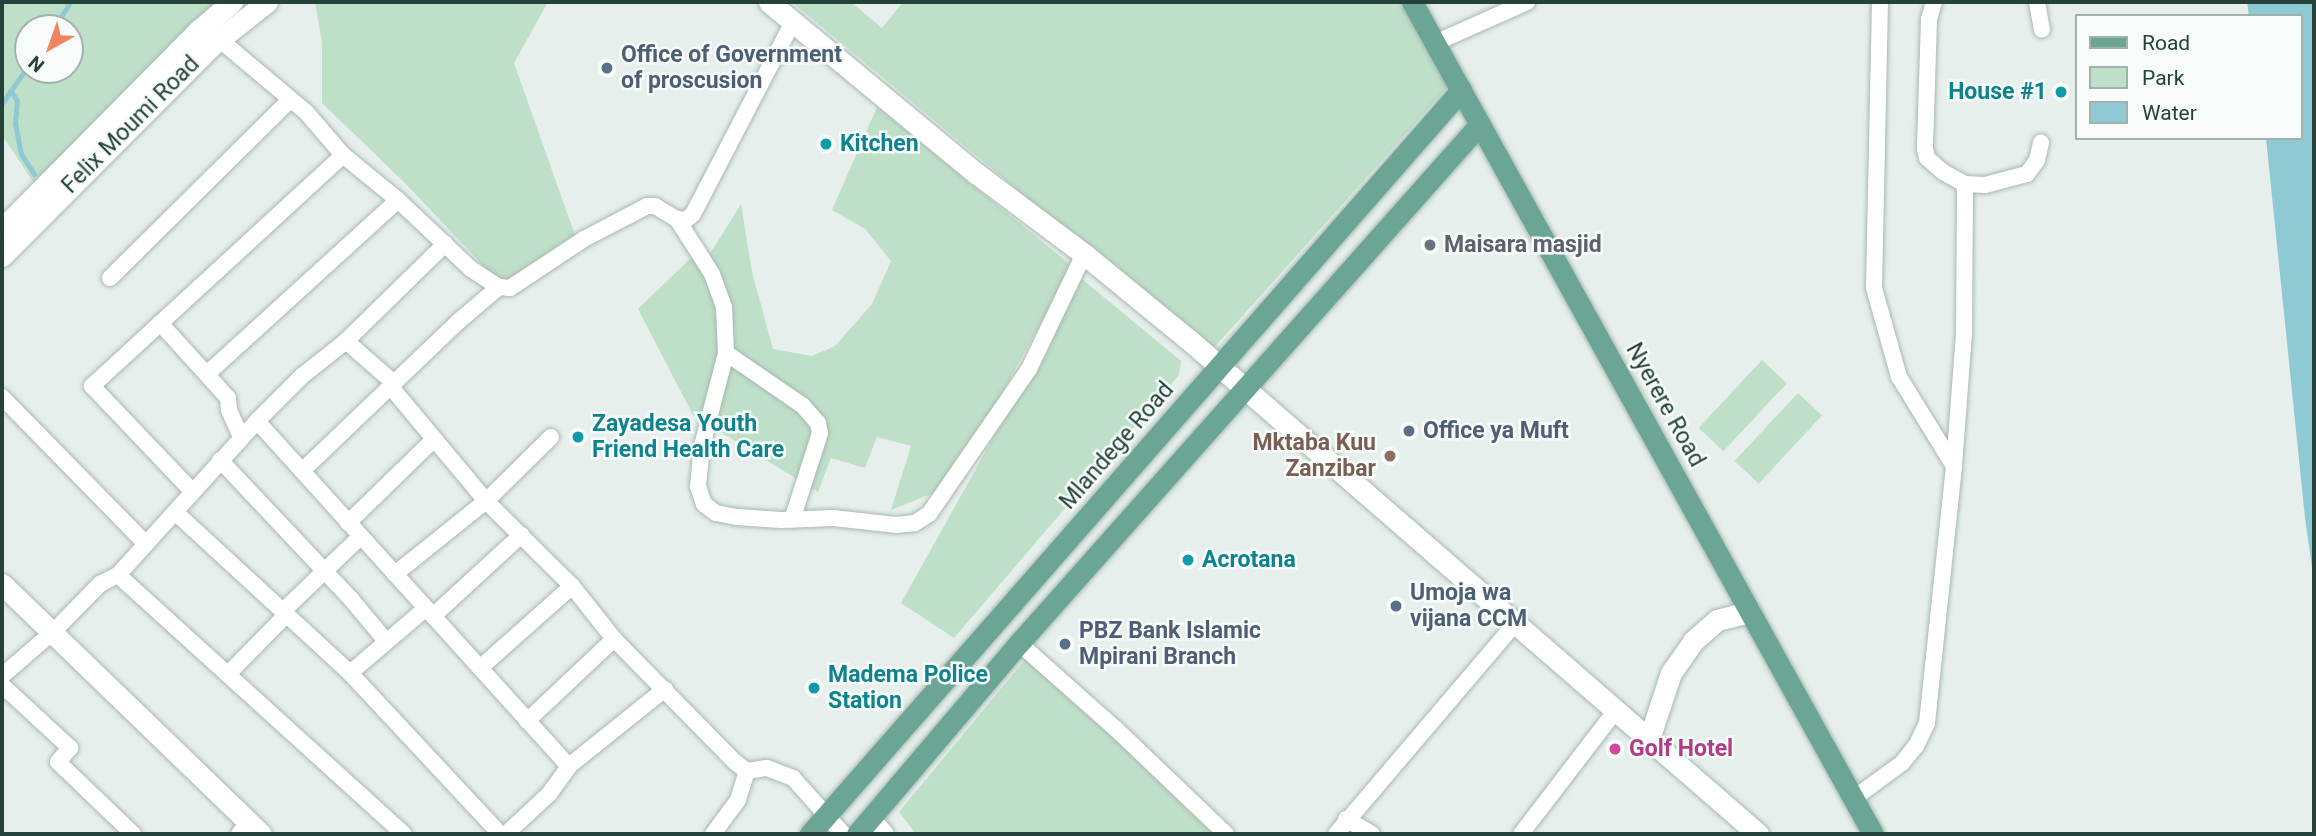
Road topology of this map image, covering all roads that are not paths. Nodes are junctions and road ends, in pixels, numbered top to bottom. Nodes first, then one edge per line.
1 (232, 2) edge
2 (267, 2) edge
3 (769, 2) edge
4 (1412, 2) edge
5 (1527, 2) edge
6 (1880, 2) edge
7 (1934, 2) edge
8 (2037, 2) edge
9 (793, 22) junction
10 (2042, 30) dead end
11 (212, 33) junction
12 (1435, 43) junction
13 (1461, 90) junction
14 (290, 100) junction
15 (1480, 124) junction
16 (2041, 142) dead end
17 (343, 155) junction
18 (68, 175) junction
19 (1965, 184) junction
20 (398, 200) junction
21 (677, 219) junction
22 (2, 229) edge
23 (444, 244) junction
24 (1084, 254) junction
25 (2, 256) edge
26 (110, 278) dead end
27 (499, 288) junction
28 (160, 323) junction
29 (346, 341) junction
30 (726, 354) junction
31 (1221, 367) junction
32 (208, 373) junction
33 (392, 385) junction
34 (1247, 388) junction
35 (2, 397) edge
36 (257, 421) junction
37 (241, 437) junction
38 (551, 437) dead end
39 (434, 439) junction
40 (220, 460) junction
41 (1954, 466) junction
42 (302, 471) junction
43 (192, 491) junction
44 (486, 501) junction
45 (175, 512) junction
46 (792, 520) junction
47 (348, 523) junction
48 (521, 535) junction
49 (360, 537) junction
50 (146, 544) junction
51 (324, 572) junction
52 (395, 574) junction
53 (118, 575) junction
54 (2, 584) edge
55 (572, 586) junction
56 (430, 612) junction
57 (1750, 612) junction
58 (284, 613) junction
59 (1515, 624) junction
60 (54, 631) junction
61 (614, 639) junction
62 (386, 641) junction
63 (1019, 643) junction
64 (480, 668) junction
65 (350, 673) junction
66 (228, 674) junction
67 (2, 676) edge
68 (2, 685) edge
69 (665, 690) junction
70 (1616, 710) junction
71 (912, 718) junction
72 (527, 721) junction
73 (1649, 739) junction
74 (938, 740) junction
75 (569, 766) junction
76 (747, 771) junction
77 (1853, 799) junction
78 (827, 815) junction
79 (1346, 819) junction
80 (870, 829) edge
81 (249, 831) edge
82 (133, 834) edge
83 (404, 834) edge
84 (500, 834) edge
85 (506, 834) edge
86 (713, 834) edge
87 (810, 834) edge
88 (843, 834) edge
89 (1226, 834) edge
90 (1336, 834) edge
91 (1372, 834) edge
92 (1521, 834) edge
93 (1758, 834) edge
94 (1873, 834) edge

1 - 11 street, Felix Moumi Road
2 - 11 street, Felix Moumi Road
3 - 9 street
4 - 12 main road, Nyerere Road
5 - 12 street
6 - 41 street
7 - 19 street
8 - 10 street
9 - 21 street
9 - 24 street
11 - 14 street
11 - 18 street, Felix Moumi Road
12 - 13 main road, Nyerere Road
13 - 15 main road, Nyerere Road
13 - 31 main road, Mlandege Road
14 - 17 street
14 - 26 street
15 - 34 main road
15 - 57 main road, Nyerere Road
16 - 19 street
17 - 20 street
17 - 28 street
18 - 22 street, Felix Moumi Road
18 - 25 street, Felix Moumi Road
19 - 41 street
20 - 23 street
20 - 32 street
21 - 27 street
21 - 30 street
23 - 27 street
23 - 29 street
24 - 31 street
24 - 46 street
27 - 33 street
28 - 32 street
28 - 43 street
29 - 33 street
29 - 36 street
30 - 46 street
30 - 46 street
31 - 34 street
31 - 71 main road, Mlandege Road
32 - 37 street
33 - 39 street
33 - 42 street
34 - 59 street
34 - 63 main road
35 - 50 street
36 - 37 street
36 - 42 street
37 - 40 street
38 - 44 street
39 - 44 street
39 - 47 street
40 - 43 street
40 - 51 street
41 - 77 street
42 - 47 street
43 - 45 street
44 - 48 street
44 - 52 street
45 - 50 street
45 - 58 street
47 - 49 street
48 - 55 street
48 - 56 street
49 - 51 street
49 - 52 street
50 - 53 street
51 - 58 street
51 - 62 street
52 - 56 street
53 - 60 street
53 - 66 street
54 - 60 street
55 - 61 street
55 - 64 street
56 - 62 street
56 - 64 street
57 - 73 street
57 - 77 main road, Nyerere Road
58 - 65 street
58 - 66 street
59 - 70 street
59 - 79 street
60 - 67 street
60 - 81 street
61 - 69 street
61 - 72 street
62 - 65 street
63 - 74 main road
63 - 89 street
64 - 72 street
65 - 84 street
66 - 83 street
68 - 82 street
69 - 75 street
69 - 76 street
70 - 73 street
70 - 92 street
71 - 74 main road
71 - 78 main road, Mlandege Road
72 - 75 street
73 - 93 street
74 - 80 main road
75 - 85 street
76 - 78 street
76 - 86 street
77 - 94 main road, Nyerere Road
78 - 87 main road, Mlandege Road
78 - 88 street
79 - 90 street
79 - 91 street

